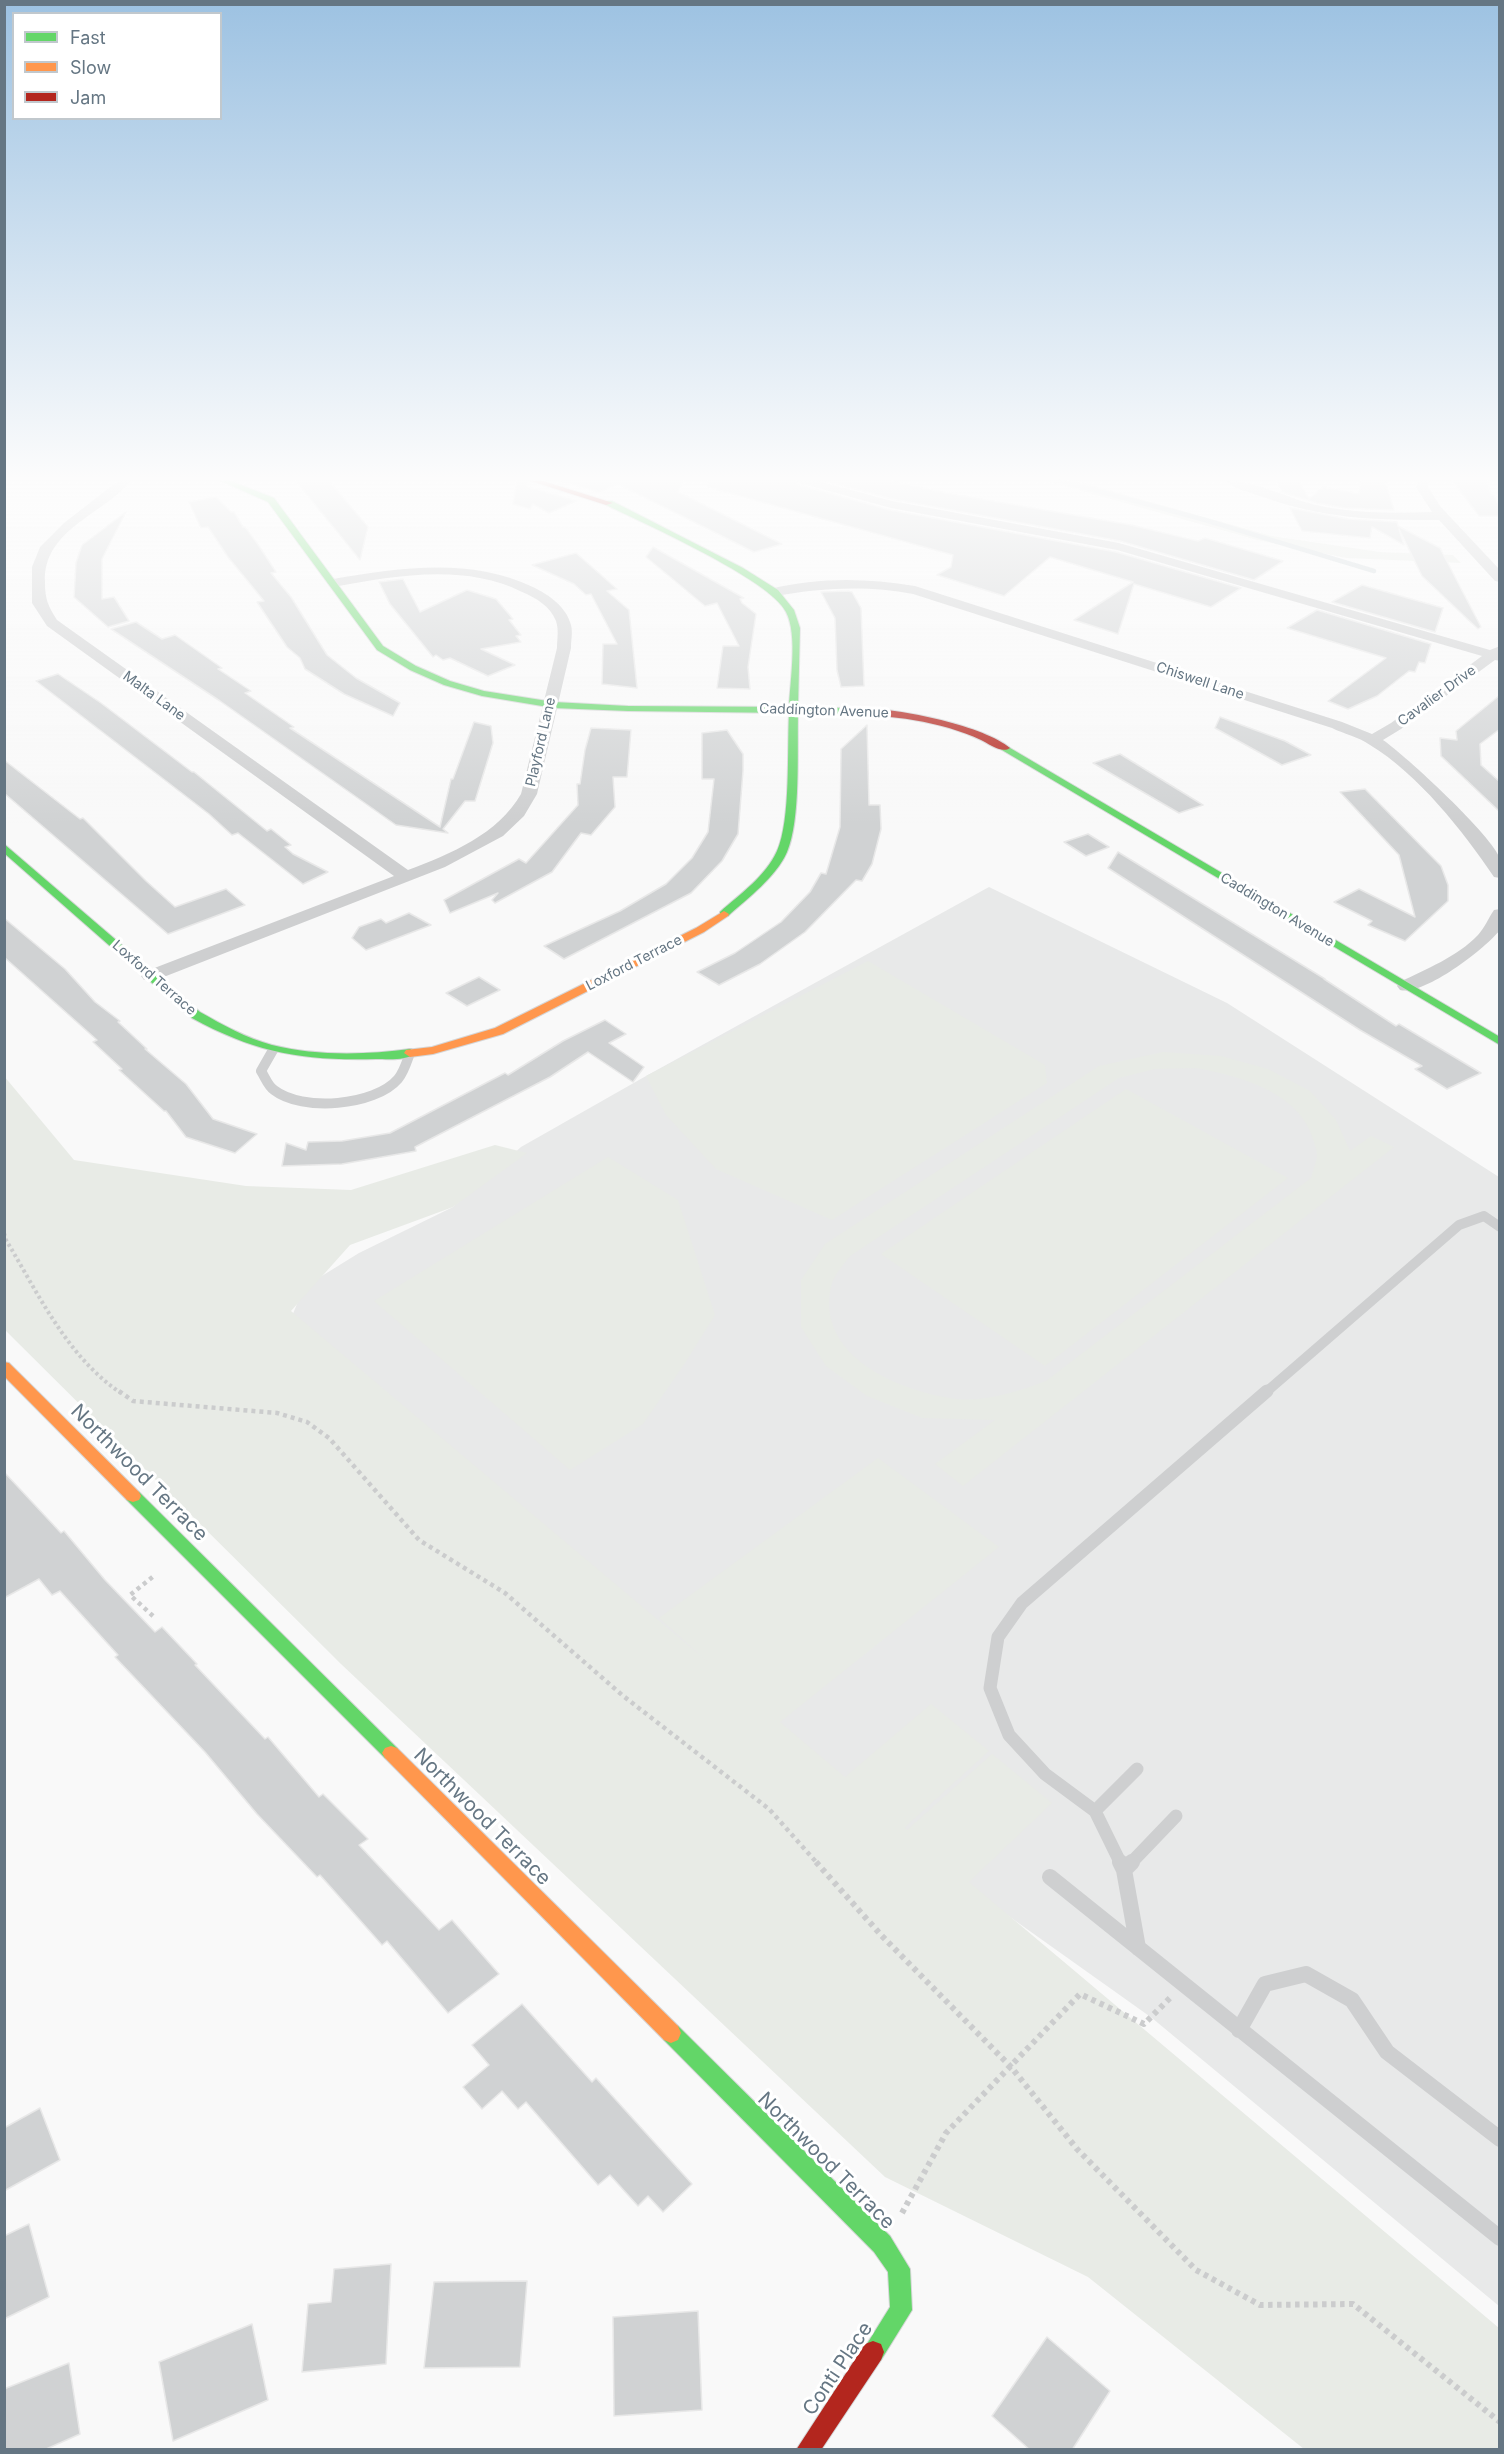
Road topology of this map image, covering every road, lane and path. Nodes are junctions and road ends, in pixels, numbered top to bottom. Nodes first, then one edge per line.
1 (39, 596) edge
2 (342, 596) edge
3 (540, 596) edge
4 (779, 596) edge
5 (932, 596) edge
6 (1290, 596) edge
7 (1497, 654) edge
8 (550, 705) junction
9 (795, 709) junction
10 (1372, 740) junction
11 (4, 847) edge
12 (1500, 873) edge
13 (406, 877) junction
14 (1500, 914) edge
15 (150, 976) junction
16 (1406, 986) junction
17 (1500, 1042) edge
18 (273, 1050) junction
19 (410, 1053) junction
20 (1500, 1227) edge
21 (4, 1233) edge
22 (4, 1367) edge
23 (155, 1575) dead end
24 (153, 1616) dead end
25 (1137, 1769) dead end
26 (1095, 1811) junction
27 (1176, 1816) dead end
28 (1124, 1870) junction
29 (1050, 1877) dead end
30 (1138, 1948) junction
31 (1182, 1984) junction
32 (1239, 2030) junction
33 (1011, 2067) junction
34 (1500, 2139) edge
35 (1500, 2238) edge
36 (882, 2244) junction
37 (901, 2310) joint
38 (1500, 2422) edge
39 (807, 2450) edge

1 - 13 street, Malta Lane
2 - 8 street, Caddington Avenue
3 - 8 street, Playford Lane
4 - 9 street, Loxford Terrace
5 - 10 street, Chiswell Lane
6 - 7 street
7 - 10 street, Cavalier Drive
8 - 9 street, Caddington Avenue
8 - 13 street, Playford Lane
9 - 16 street, Caddington Avenue
9 - 19 street, Loxford Terrace
10 - 12 street, Chiswell Lane
11 - 15 street, Loxford Terrace
13 - 15 street, Playford Lane
14 - 16 street
15 - 18 street, Loxford Terrace
16 - 17 street, Caddington Avenue
18 - 19 street, Loxford Terrace
18 - 19 lane
20 - 26 lane
21 - 33 path
22 - 36 street, Northwood Terrace
23 - 24 path
25 - 26 lane
26 - 28 lane
27 - 28 lane
28 - 30 lane
29 - 30 lane
30 - 31 lane
31 - 32 lane
31 - 33 path
32 - 34 lane
32 - 35 lane
33 - 36 path
33 - 38 path
36 - 37 street, Northwood Terrace
37 - 39 street, Conti Place

